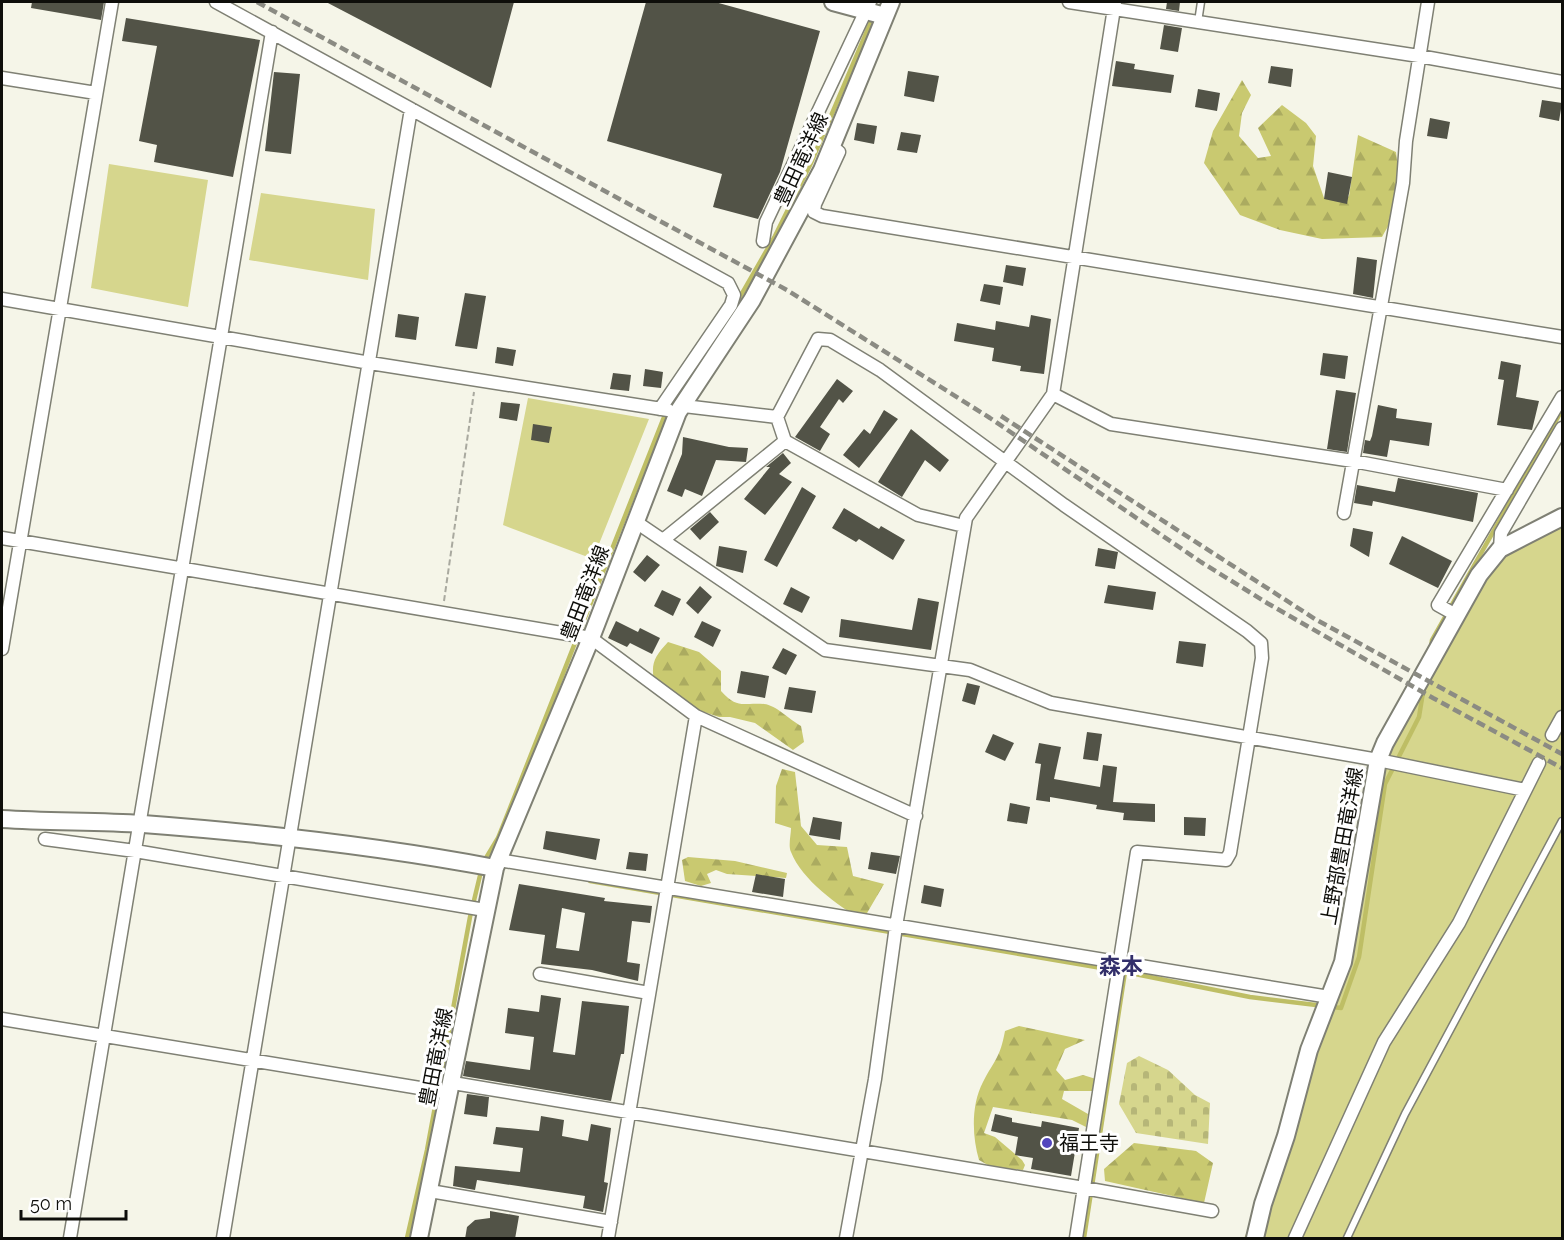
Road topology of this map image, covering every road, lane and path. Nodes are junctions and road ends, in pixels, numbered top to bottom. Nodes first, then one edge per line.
1 (112, 2) edge
2 (216, 2) edge
3 (833, 2) edge
4 (1069, 2) edge
5 (1201, 2) edge
6 (1428, 2) edge
7 (1114, 5) edge
8 (868, 6) edge
9 (888, 9) edge
10 (1198, 22) junction
11 (272, 32) junction
12 (1419, 56) junction
13 (2, 78) edge
14 (1563, 82) edge
15 (96, 93) junction
16 (411, 109) junction
17 (832, 147) junction
18 (763, 241) dead end
19 (1075, 257) junction
20 (2, 300) edge
21 (1381, 306) junction
22 (60, 309) junction
23 (221, 338) junction
24 (1563, 338) edge
25 (370, 363) junction
26 (476, 380) junction
27 (1053, 394) junction
28 (1563, 397) edge
29 (660, 409) junction
30 (681, 409) junction
31 (777, 417) junction
32 (1563, 429) edge
33 (785, 441) junction
34 (1006, 461) junction
35 (1353, 462) junction
36 (1507, 490) junction
37 (1344, 513) dead end
38 (1563, 517) edge
39 (636, 522) junction
40 (964, 526) junction
41 (2, 538) edge
42 (663, 540) junction
43 (19, 541) junction
44 (1500, 549) junction
45 (182, 568) junction
46 (330, 593) junction
47 (442, 612) junction
48 (1456, 615) junction
49 (591, 638) junction
50 (2, 649) edge
51 (941, 666) junction
52 (696, 716) junction
53 (1563, 717) edge
54 (1552, 735) dead end
55 (1249, 738) junction
56 (1378, 760) junction
57 (1539, 763) dead end
58 (1525, 790) junction
59 (916, 816) junction
60 (2, 819) edge
61 (1563, 821) edge
62 (140, 824) junction
63 (291, 836) junction
64 (45, 839) dead end
65 (135, 851) junction
66 (497, 864) junction
67 (284, 876) junction
68 (667, 888) junction
69 (485, 910) junction
70 (896, 926) junction
71 (1120, 963) junction
72 (540, 974) dead end
73 (649, 993) junction
74 (1329, 997) junction
75 (2, 1018) edge
76 (104, 1036) junction
77 (253, 1061) junction
78 (452, 1088) junction
79 (629, 1112) junction
80 (860, 1152) junction
81 (1084, 1188) junction
82 (430, 1191) junction
83 (1212, 1212) dead end
84 (611, 1222) junction
85 (70, 1239) edge
86 (223, 1239) edge
87 (419, 1239) edge
88 (608, 1239) edge
89 (846, 1239) edge
90 (1076, 1239) edge
91 (1255, 1239) edge
92 (1295, 1239) edge
93 (1347, 1239) edge

1 - 15 street
2 - 11 street
3 - 8 main road
4 - 7 street
5 - 10 lane
6 - 12 street
7 - 10 street
7 - 19 street
8 - 9 main road
8 - 18 street
9 - 17 main road, 豊田竜洋線
10 - 12 street
11 - 16 street
11 - 23 street
12 - 14 street
12 - 21 street
13 - 15 street
15 - 22 street
16 - 25 street
16 - 29 street
17 - 19 street
17 - 30 main road, 豊田竜洋線
19 - 21 street
19 - 27 street
20 - 22 street
21 - 24 street
21 - 35 street
22 - 23 street
22 - 43 street
23 - 25 street
23 - 45 street
25 - 26 street
25 - 46 street
26 - 29 street
26 - 47 path
27 - 34 street
27 - 35 street
28 - 36 street
29 - 30 street
30 - 31 street
30 - 39 main road, 豊田竜洋線
31 - 33 street
31 - 34 street
32 - 44 street
33 - 40 street
33 - 42 street
34 - 40 street
34 - 55 street
35 - 36 street
35 - 37 street
36 - 48 street
38 - 44 main road, 上野部豊田竜洋線
39 - 42 street
39 - 49 main road, 豊田竜洋線
40 - 51 street
41 - 43 street
42 - 51 street
43 - 45 street
43 - 50 street
44 - 48 main road, 上野部豊田竜洋線
45 - 46 street
45 - 62 street
46 - 47 street
46 - 63 street
47 - 49 street
48 - 56 main road, 上野部豊田竜洋線
49 - 52 street
49 - 66 main road, 豊田竜洋線
51 - 55 street
51 - 59 street
52 - 59 street
52 - 68 street
53 - 54 street
55 - 56 street
55 - 71 street
56 - 58 street
56 - 74 main road, 上野部豊田竜洋線
57 - 58 street
58 - 92 street
59 - 70 street
60 - 62 main road
61 - 93 lane
62 - 63 main road
62 - 65 street
63 - 66 main road
63 - 67 street
64 - 65 street
65 - 67 street
65 - 76 street
66 - 68 street
66 - 69 main road, 豊田竜洋線
67 - 69 street
67 - 77 street
68 - 70 street
68 - 73 street
69 - 78 main road, 豊田竜洋線
70 - 71 street
70 - 80 street
71 - 74 street
71 - 81 street
72 - 73 street
73 - 79 street
74 - 91 main road, 上野部豊田竜洋線
75 - 76 street
76 - 77 street
76 - 85 street
77 - 78 street
77 - 86 street
78 - 79 street
78 - 82 main road, 豊田竜洋線
79 - 80 street
79 - 84 street
80 - 81 street
80 - 89 street
81 - 83 street
81 - 90 street
82 - 84 street
82 - 87 main road, 豊田竜洋線
84 - 88 street

